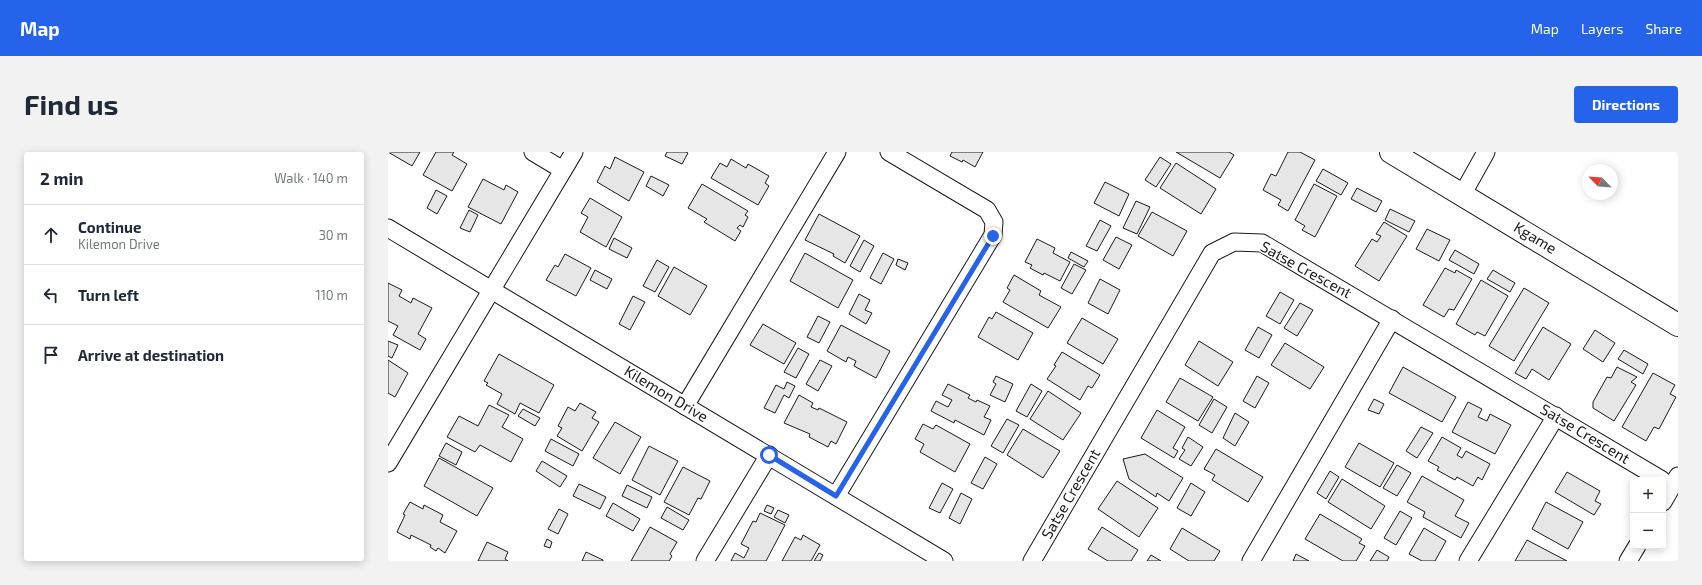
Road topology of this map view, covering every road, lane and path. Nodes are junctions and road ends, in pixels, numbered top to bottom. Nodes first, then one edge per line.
1 (533, 152) edge
2 (574, 152) edge
3 (837, 152) edge
4 (889, 152) edge
5 (1391, 152) edge
6 (1486, 152) edge
7 (563, 170) junction
8 (1462, 195) junction
9 (388, 228) edge
10 (491, 289) junction
11 (1392, 319) junction
12 (1678, 325) edge
13 (685, 406) junction
14 (1556, 416) junction
15 (769, 455) junction
16 (388, 463) edge
17 (1669, 481) edge
18 (1666, 492) edge
19 (836, 496) junction
20 (1635, 549) edge
21 (706, 561) edge
22 (944, 561) edge
23 (1032, 561) edge
24 (1251, 561) edge
25 (1468, 561) edge
26 (1628, 561) edge

1 - 7 street
2 - 7 street
3 - 13 street
4 - 19 street
5 - 8 street, Kgame
6 - 8 street
7 - 10 street
8 - 12 street, Kgame
9 - 10 street, Kilemon Drive
10 - 13 street, Kilemon Drive
10 - 16 street
11 - 14 street, Satse Crescent
11 - 23 street, Satse Crescent
11 - 24 street
13 - 15 street, Kilemon Drive
14 - 17 street, Satse Crescent
14 - 25 street
15 - 19 street, Kilemon Drive
15 - 21 street
17 - 18 street
19 - 22 street, Kilemon Drive
20 - 26 street

